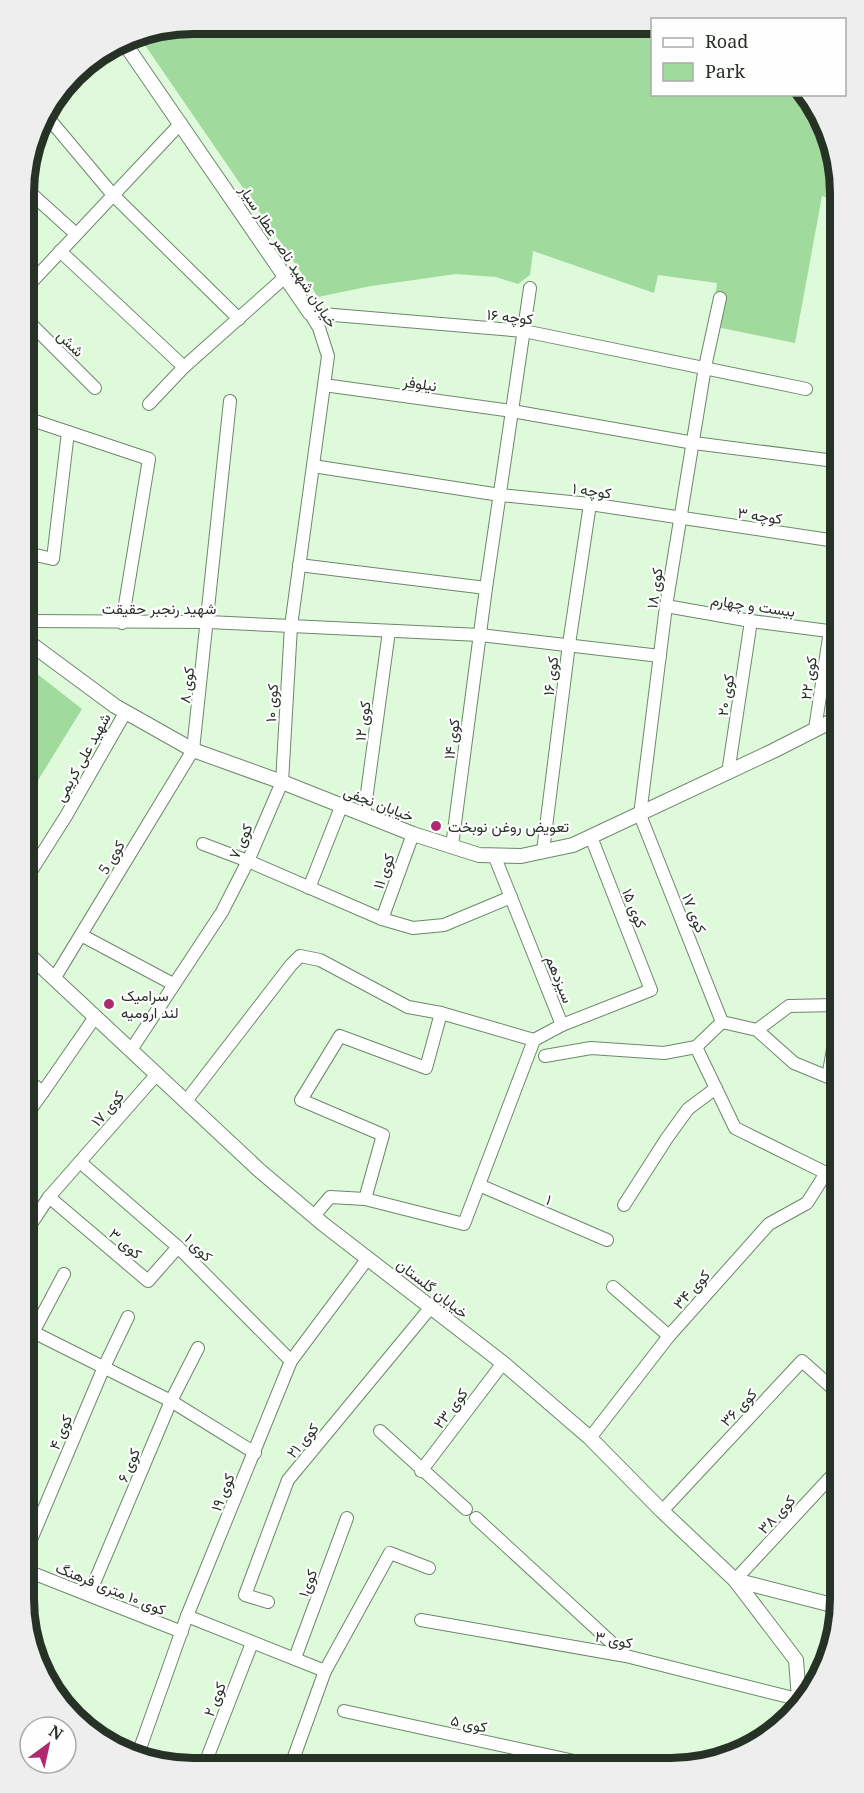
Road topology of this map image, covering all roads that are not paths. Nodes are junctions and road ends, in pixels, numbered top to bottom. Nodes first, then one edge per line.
1 (129, 49) edge
2 (52, 122) edge
3 (181, 123) junction
4 (113, 195) junction
5 (35, 196) edge
6 (76, 234) junction
7 (60, 251) junction
8 (285, 277) junction
9 (35, 278) edge
10 (530, 288) dead end
11 (720, 298) dead end
12 (310, 313) junction
13 (239, 319) junction
14 (35, 329) edge
15 (524, 331) junction
16 (184, 367) junction
17 (705, 367) junction
18 (324, 385) junction
19 (95, 388) dead end
20 (806, 389) dead end
21 (230, 401) dead end
22 (149, 404) dead end
23 (512, 411) junction
24 (35, 421) edge
25 (68, 432) junction
26 (694, 443) junction
27 (830, 460) edge
28 (313, 466) junction
29 (500, 495) junction
30 (590, 504) junction
31 (679, 519) junction
32 (830, 540) edge
33 (35, 555) edge
34 (299, 565) junction
35 (486, 588) junction
36 (666, 606) junction
37 (35, 621) edge
38 (752, 621) junction
39 (208, 622) junction
40 (122, 623) junction
41 (291, 626) junction
42 (389, 631) junction
43 (830, 631) edge
44 (480, 635) junction
45 (569, 644) junction
46 (35, 647) edge
47 (830, 649) edge
48 (660, 656) junction
49 (125, 712) junction
50 (830, 722) edge
51 (815, 729) junction
52 (193, 750) junction
53 (728, 773) junction
54 (282, 782) junction
55 (341, 807) junction
56 (364, 815) junction
57 (640, 815) junction
58 (413, 834) junction
59 (591, 837) junction
60 (203, 844) dead end
61 (452, 846) junction
62 (543, 851) junction
63 (494, 855) junction
64 (248, 861) junction
65 (35, 866) edge
66 (309, 888) junction
67 (511, 897) junction
68 (382, 919) junction
69 (81, 935) junction
70 (34, 960) edge
71 (54, 979) junction
72 (173, 984) junction
73 (651, 990) joint
74 (829, 1005) edge
75 (441, 1013) junction
76 (95, 1017) junction
77 (722, 1022) junction
78 (562, 1025) junction
79 (757, 1030) junction
80 (534, 1040) junction
81 (696, 1047) junction
82 (131, 1050) junction
83 (545, 1056) dead end
84 (829, 1069) edge
85 (157, 1074) junction
86 (34, 1086) edge
87 (716, 1088) junction
88 (43, 1092) junction
89 (186, 1101) junction
90 (34, 1104) edge
91 (80, 1162) junction
92 (829, 1172) edge
93 (829, 1176) edge
94 (479, 1185) junction
95 (50, 1197) junction
96 (365, 1199) junction
97 (624, 1205) dead end
98 (314, 1216) junction
99 (34, 1219) edge
100 (608, 1240) dead end
101 (178, 1247) junction
102 (368, 1258) junction
103 (64, 1274) dead end
104 (613, 1287) dead end
105 (431, 1307) junction
106 (128, 1317) dead end
107 (34, 1327) edge
108 (34, 1336) edge
109 (669, 1336) junction
110 (198, 1348) dead end
111 (291, 1361) junction
112 (503, 1363) junction
113 (104, 1367) junction
114 (829, 1385) edge
115 (171, 1401) junction
116 (380, 1431) dead end
117 (590, 1438) junction
118 (255, 1453) junction
119 (421, 1471) junction
120 (829, 1479) edge
121 (662, 1511) junction
122 (347, 1518) dead end
123 (34, 1532) edge
124 (429, 1568) dead end
125 (34, 1574) edge
126 (735, 1580) junction
127 (89, 1595) junction
128 (268, 1602) dead end
129 (829, 1604) edge
130 (187, 1616) junction
131 (422, 1620) dead end
132 (182, 1632) junction
133 (252, 1643) junction
134 (626, 1656) junction
135 (295, 1658) junction
136 (325, 1671) junction
137 (799, 1693) edge
138 (792, 1702) edge
139 (344, 1711) dead end
140 (140, 1749) edge
141 (207, 1758) edge
142 (294, 1758) edge
143 (560, 1758) edge

1 - 3 street, خیابان شهید ناصر عطار سیار
2 - 4 street
3 - 4 street
3 - 8 street, خیابان شهید ناصر عطار سیار
4 - 6 street
4 - 13 street
5 - 6 street
6 - 7 street
7 - 9 street
7 - 16 street
8 - 12 street, خیابان شهید ناصر عطار سیار
8 - 13 street
10 - 15 street, کوی ۱۴
11 - 17 street, کوی ۱۸
12 - 15 street, کوچه ۱۶
12 - 18 street, خیابان شهید ناصر عطار سیار
13 - 16 street
14 - 19 street, شش
15 - 17 street, کوچه ۱۶
15 - 23 street, کوی ۱۴
16 - 22 street
17 - 20 street, کوچه ۱۶
17 - 26 street, کوی ۱۸
18 - 23 street, نیلوفر
18 - 28 street, خیابان شهید ناصر عطار سیار
21 - 39 street, کوی ۸
23 - 26 street, نیلوفر
23 - 29 street, کوی ۱۴
24 - 25 street
25 - 33 street
25 - 40 street
26 - 27 street, نیلوفر
26 - 31 street, کوی ۱۸
28 - 29 street, کوچه ۱
28 - 34 street, خیابان شهید ناصر عطار سیار
29 - 30 street, کوچه ۱
29 - 35 street, کوی ۱۴
30 - 31 street, کوچه ۱
30 - 45 street, کوی ۱۶
31 - 32 street, کوچه ۳
31 - 36 street, کوی ۱۸
34 - 35 street
34 - 41 street, خیابان شهید ناصر عطار سیار
35 - 44 street, کوی ۱۴
36 - 38 street, بیست و چهارم
36 - 48 street, کوی ۱۸
37 - 40 street, شهید رنجبر حقیقت
38 - 43 street, بیست و چهارم
38 - 53 street, کوی ۲۰
39 - 40 street, شهید رنجبر حقیقت
39 - 41 street, شهید رنجبر حقیقت
39 - 52 street, کوی ۸
41 - 42 street, شهید رنجبر حقیقت
41 - 54 street, کوی ۱۰
42 - 44 street, شهید رنجبر حقیقت
42 - 56 street, کوی ۱۲
44 - 45 street, شهید رنجبر حقیقت
44 - 61 street, کوی ۱۴
45 - 48 street, شهید رنجبر حقیقت
45 - 62 street, کوی ۱۶
46 - 49 street, خیابان نجفی
47 - 51 street, کوی ۲۲
48 - 57 street, کوی ۱۸
49 - 52 street, خیابان نجفی
49 - 65 street, شهید علی کریمی
50 - 51 street, خیابان نجفی
51 - 53 street, خیابان نجفی
52 - 54 street, خیابان نجفی
52 - 69 street, کوی 5
53 - 57 street, خیابان نجفی
54 - 55 street, خیابان نجفی
54 - 64 street, کوی ۷
55 - 56 street, خیابان نجفی
55 - 66 street
56 - 58 street, خیابان نجفی
57 - 59 street, خیابان نجفی
57 - 77 street, کوی ۱۷
58 - 61 street, خیابان نجفی
58 - 68 street, کوی ۱۱
59 - 62 street, خیابان نجفی
59 - 73 street, کوی ۱۵
60 - 64 street
61 - 63 street, خیابان نجفی
62 - 63 street, خیابان نجفی
63 - 67 street, سیزدهم
64 - 66 street
64 - 72 street, کوی ۷
66 - 68 street
67 - 68 street
67 - 78 street, سیزدهم
69 - 71 street, کوی 5
69 - 72 street
70 - 71 street, خیابان گلستان
71 - 76 street, خیابان گلستان
72 - 82 street, کوی ۷
73 - 78 street, سیزدهم
74 - 79 street
75 - 80 street
75 - 89 street
75 - 96 street
76 - 82 street, خیابان گلستان
76 - 88 street
77 - 79 street
77 - 81 street
78 - 80 street
79 - 84 street
80 - 94 street
81 - 83 street
81 - 87 street
82 - 85 street, خیابان گلستان
85 - 89 street, خیابان گلستان
85 - 91 street, کوی ۱۷
86 - 88 street
87 - 92 street
87 - 97 street
88 - 90 street
89 - 98 street, خیابان گلستان
91 - 95 street, کوی ۱۷
91 - 101 street, کوی ۱
93 - 109 street, کوی ۳۴
94 - 96 street
94 - 100 street, ۱
95 - 99 street, کوی ۱۷
95 - 101 street, کوی ۳
96 - 98 street
98 - 102 street, خیابان گلستان
101 - 111 street, کوی ۱
102 - 105 street, خیابان گلستان
102 - 111 street, کوی ۱۹
103 - 107 street
104 - 109 street
105 - 112 street, خیابان گلستان
105 - 128 street, کوی ۲۱
106 - 113 street, کوی ۴
108 - 113 street
109 - 117 street, کوی ۳۴
110 - 115 street, کوی ۶
111 - 118 street, کوی ۱۹
112 - 117 street, خیابان گلستان
112 - 119 street, کوی ۲۳
113 - 115 street
113 - 123 street, کوی ۴
114 - 121 street, کوی ۳۶
115 - 118 street
115 - 127 street, کوی ۶
116 - 119 street
117 - 121 street, خیابان گلستان
118 - 130 street, کوی ۱۹
119 - 134 street
120 - 126 street, کوی ۳۸
121 - 126 street, خیابان گلستان
122 - 135 street, کوی۱
124 - 136 street
125 - 127 street, کوی ۱۰ متری فرهنگ
126 - 129 street, خیابان گلستان
126 - 137 street
127 - 132 street, کوی ۱۰ متری فرهنگ
130 - 132 street, کوی ۱۹
130 - 133 street
131 - 134 street, کوی ۳
132 - 140 street, کوی ۱۹
133 - 135 street
133 - 141 street, کوی ۲
134 - 138 street, کوی ۳
135 - 136 street
136 - 142 street
139 - 143 street, کوی ۵

